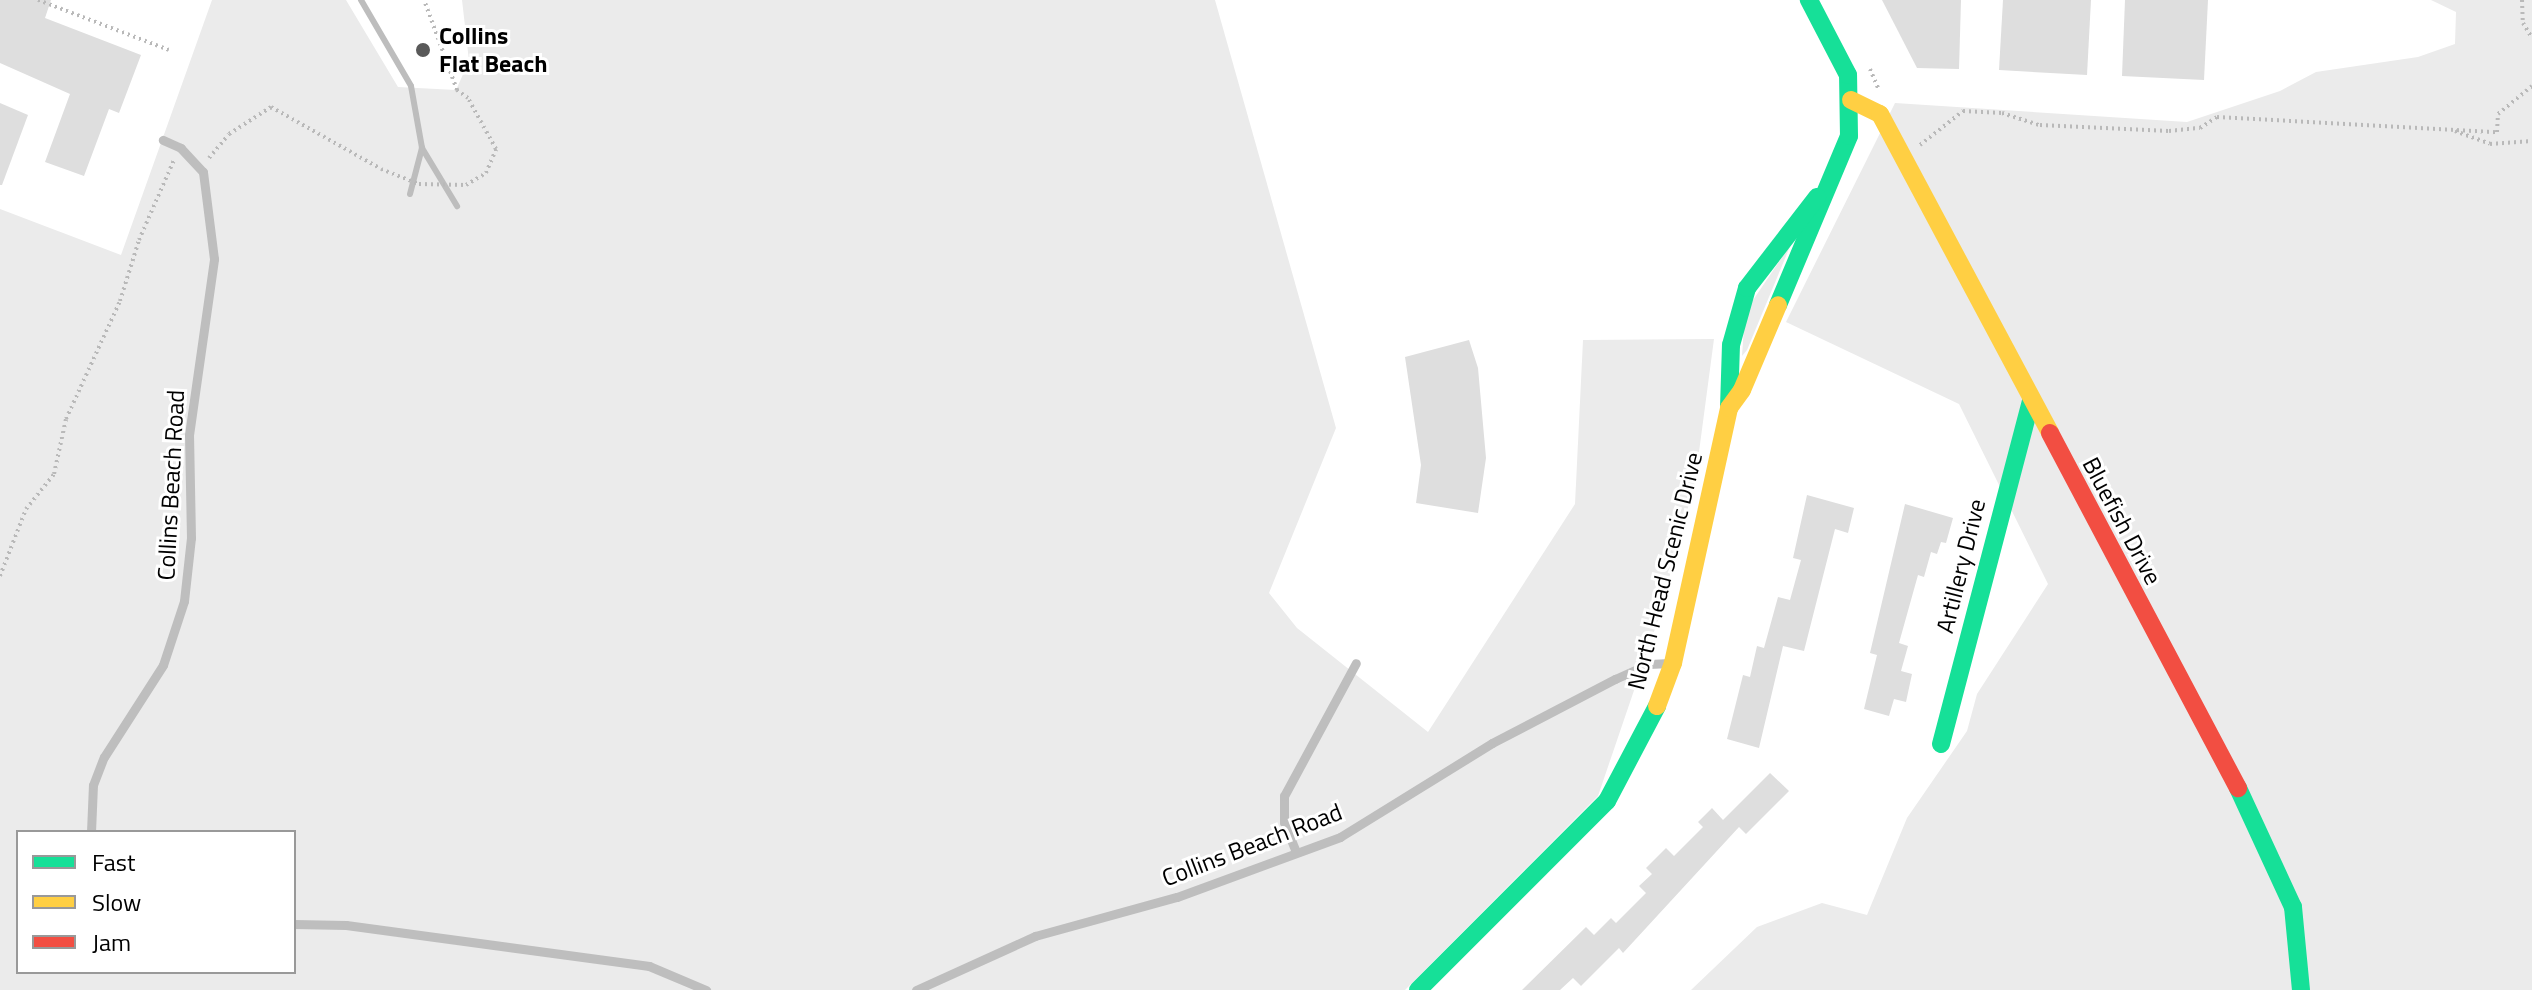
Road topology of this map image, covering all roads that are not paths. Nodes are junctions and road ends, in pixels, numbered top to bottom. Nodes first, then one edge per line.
1 (1809, 0) edge
2 (1851, 100) junction
3 (163, 140) dead end
4 (1825, 188) junction
5 (2031, 402) junction
6 (1729, 408) junction
7 (1356, 663) dead end
8 (1673, 663) junction
9 (1941, 744) dead end
10 (91, 830) edge
11 (1296, 852) junction
12 (296, 924) edge
13 (706, 990) edge
14 (916, 990) edge
15 (1418, 990) edge
16 (2301, 990) edge

1 - 2 street, North Head Scenic Drive
2 - 4 street, North Head Scenic Drive
2 - 5 street, Bluefish Drive
3 - 10 lane, Collins Beach Road
4 - 6 street, North Head Scenic Drive
4 - 6 street
5 - 9 street, Artillery Drive
5 - 16 street, Bluefish Drive
6 - 8 street, North Head Scenic Drive
7 - 11 lane
8 - 11 lane, Collins Beach Road
8 - 15 street, North Head Scenic Drive
11 - 14 lane, Collins Beach Road
12 - 13 lane

